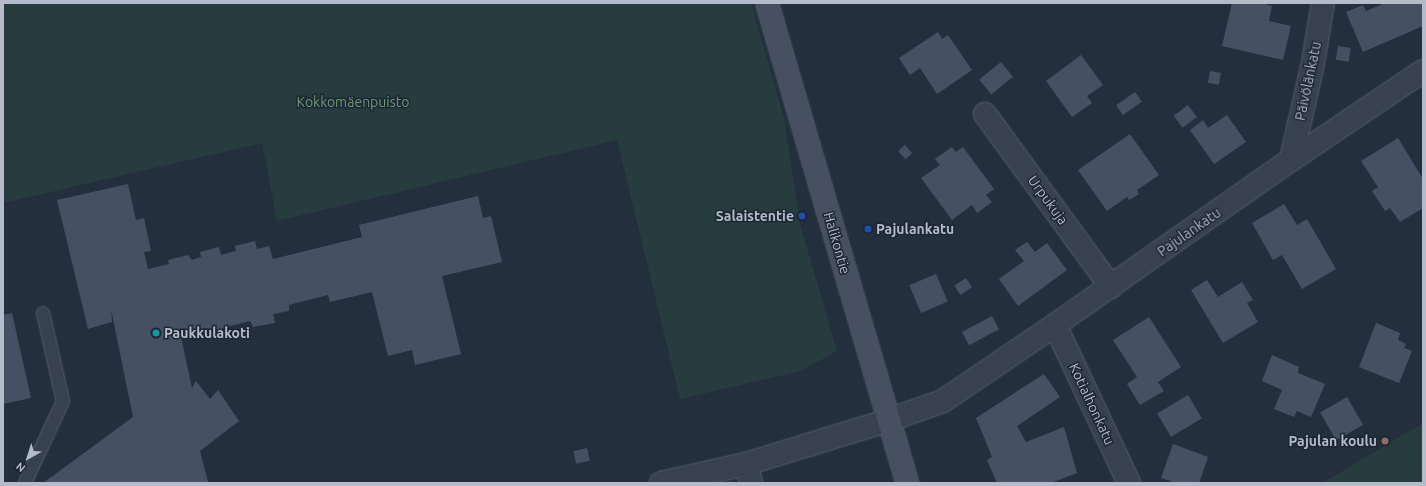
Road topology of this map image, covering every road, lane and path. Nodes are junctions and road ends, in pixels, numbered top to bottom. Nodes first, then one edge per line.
1 (767, 3) edge
2 (1323, 3) edge
3 (1420, 77) edge
4 (985, 114) dead end
5 (1291, 160) junction
6 (1111, 286) junction
7 (43, 313) dead end
8 (1055, 325) junction
9 (888, 420) junction
10 (748, 473) edge
11 (25, 483) edge
12 (661, 483) edge
13 (907, 483) edge
14 (1129, 483) edge

1 - 9 main road, Halikontie
2 - 5 street, Päivölänkatu
3 - 5 street, Pajulankatu
4 - 6 street, Urpukuja
5 - 6 street, Pajulankatu
6 - 8 street, Pajulankatu
7 - 11 lane
8 - 9 street, Pajulankatu
8 - 14 street, Kotialhonkatu
9 - 10 street
9 - 13 main road, Halikontie
10 - 12 street

